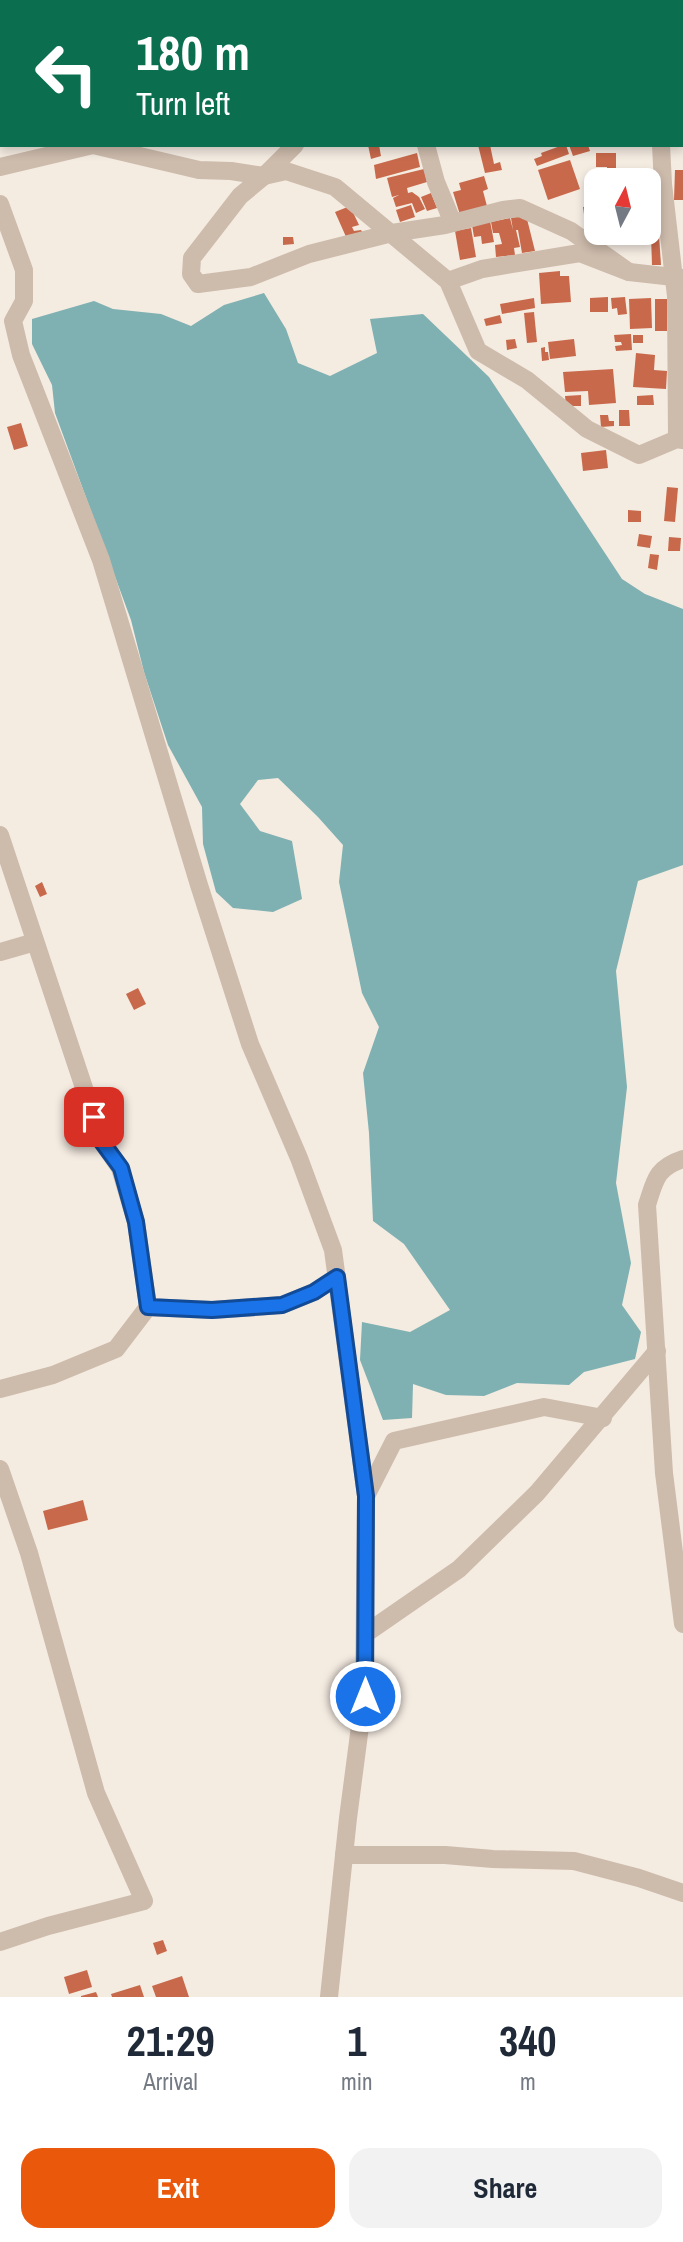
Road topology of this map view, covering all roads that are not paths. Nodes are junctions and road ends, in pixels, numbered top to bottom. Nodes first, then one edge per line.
1 (85, 147) edge
2 (101, 147) edge
3 (293, 147) edge
4 (427, 147) edge
5 (662, 147) edge
6 (0, 167) edge
7 (264, 176) junction
8 (0, 204) edge
9 (453, 223) junction
10 (392, 233) junction
11 (629, 272) junction
12 (679, 277) edge
13 (448, 281) junction
14 (8, 335) edge
15 (680, 440) edge
16 (0, 835) edge
17 (36, 942) junction
18 (0, 952) edge
19 (683, 1145) edge
20 (677, 1161) edge
21 (337, 1277) junction
22 (148, 1307) junction
23 (657, 1351) junction
24 (0, 1389) edge
25 (603, 1418) junction
26 (0, 1469) edge
27 (366, 1496) junction
28 (683, 1624) edge
29 (365, 1634) junction
30 (344, 1856) junction
31 (683, 1893) edge
32 (0, 1942) edge
33 (329, 1997) edge

1 - 6 street
2 - 7 street
3 - 7 street
4 - 9 street
5 - 12 street
7 - 10 street
7 - 10 street
8 - 14 street
9 - 10 street
9 - 11 street
10 - 13 street
11 - 12 street
11 - 13 street
12 - 15 street
13 - 15 street
14 - 21 street
16 - 17 street
17 - 18 street
17 - 22 street
19 - 20 street
20 - 23 street
21 - 22 street
21 - 27 street
22 - 24 street
23 - 25 street
23 - 28 street
25 - 27 street
25 - 29 street
26 - 32 street
27 - 29 street
29 - 30 street
30 - 31 street
30 - 33 street

